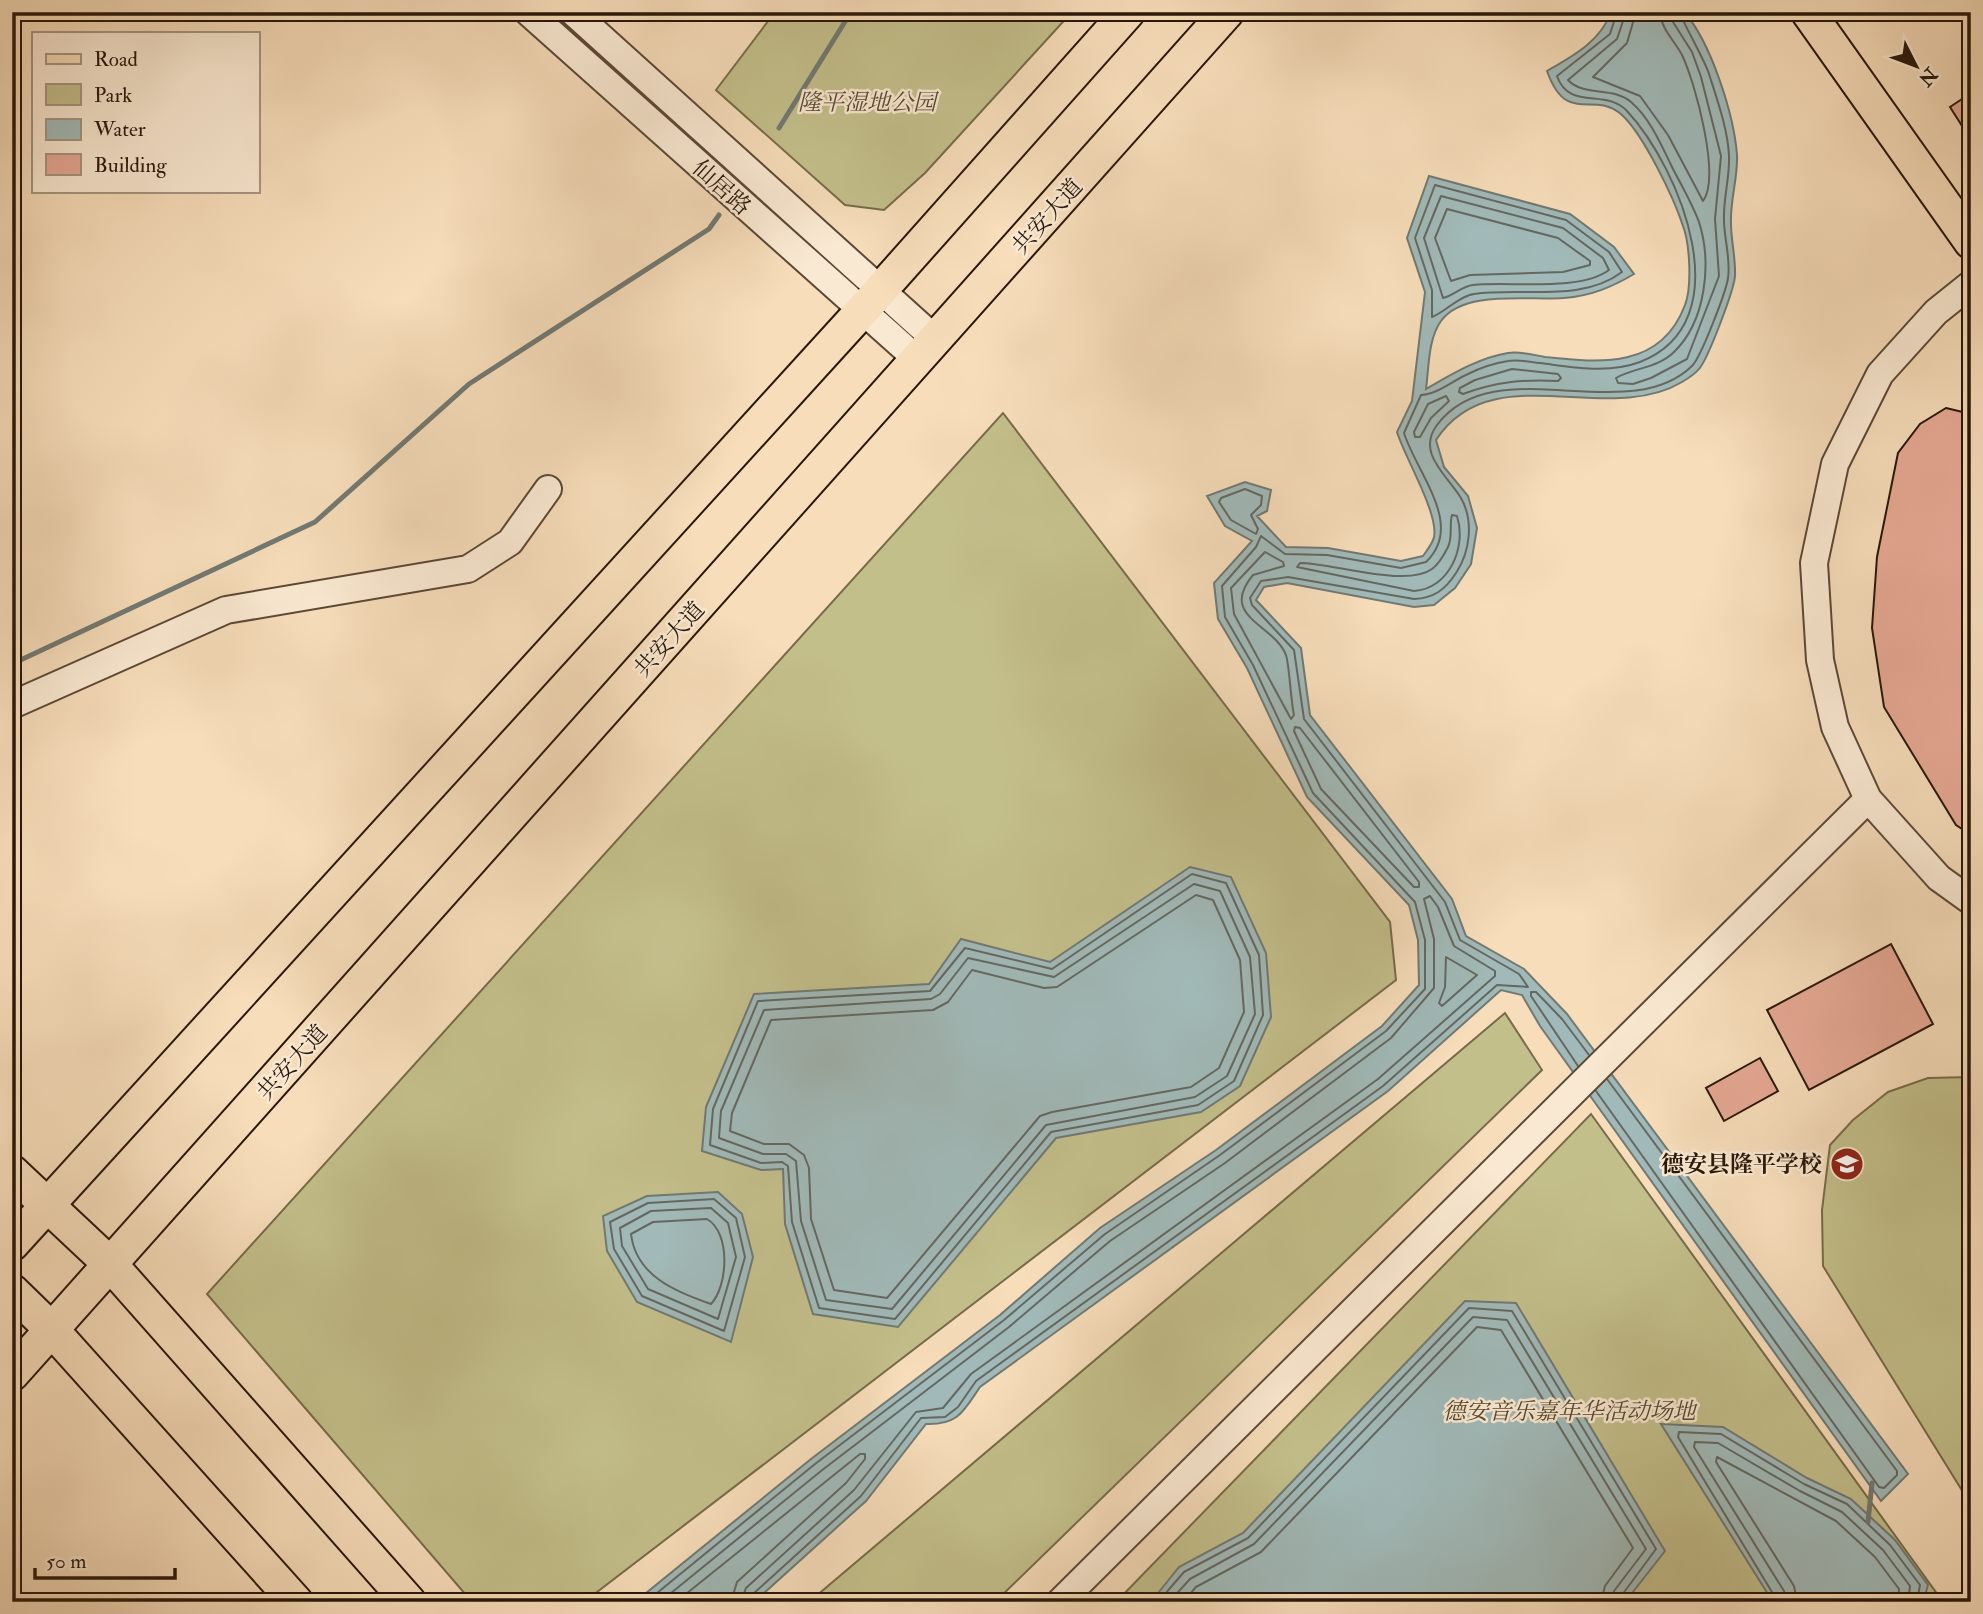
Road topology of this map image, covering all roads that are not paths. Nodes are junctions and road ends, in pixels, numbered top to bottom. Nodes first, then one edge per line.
1 (528, 12) edge
2 (573, 12) edge
3 (1128, 12) edge
4 (1227, 12) edge
5 (1808, 12) edge
6 (1971, 243) edge
7 (1971, 284) edge
8 (871, 301) junction
9 (927, 350) junction
10 (548, 489) dead end
11 (12, 705) edge
12 (1868, 799) junction
13 (1971, 901) edge
14 (12, 1172) edge
15 (48, 1207) junction
16 (12, 1244) edge
17 (111, 1265) junction
18 (12, 1291) edge
19 (52, 1330) junction
20 (12, 1374) edge
21 (296, 1602) edge
22 (409, 1602) edge
23 (1060, 1602) edge

1 - 8 street, 仙居路
2 - 8 street, 仙居路
3 - 8 main road
4 - 9 main road, 共安大道
5 - 6 main road
7 - 12 street
8 - 9 street, 仙居路
8 - 15 main road
9 - 17 main road, 共安大道
10 - 11 street
12 - 13 street
12 - 23 street
14 - 15 main road
15 - 16 main road
15 - 17 main road
17 - 19 main road, 共安大道
17 - 22 main road
18 - 19 main road
19 - 20 main road, 共安大道
19 - 21 main road

